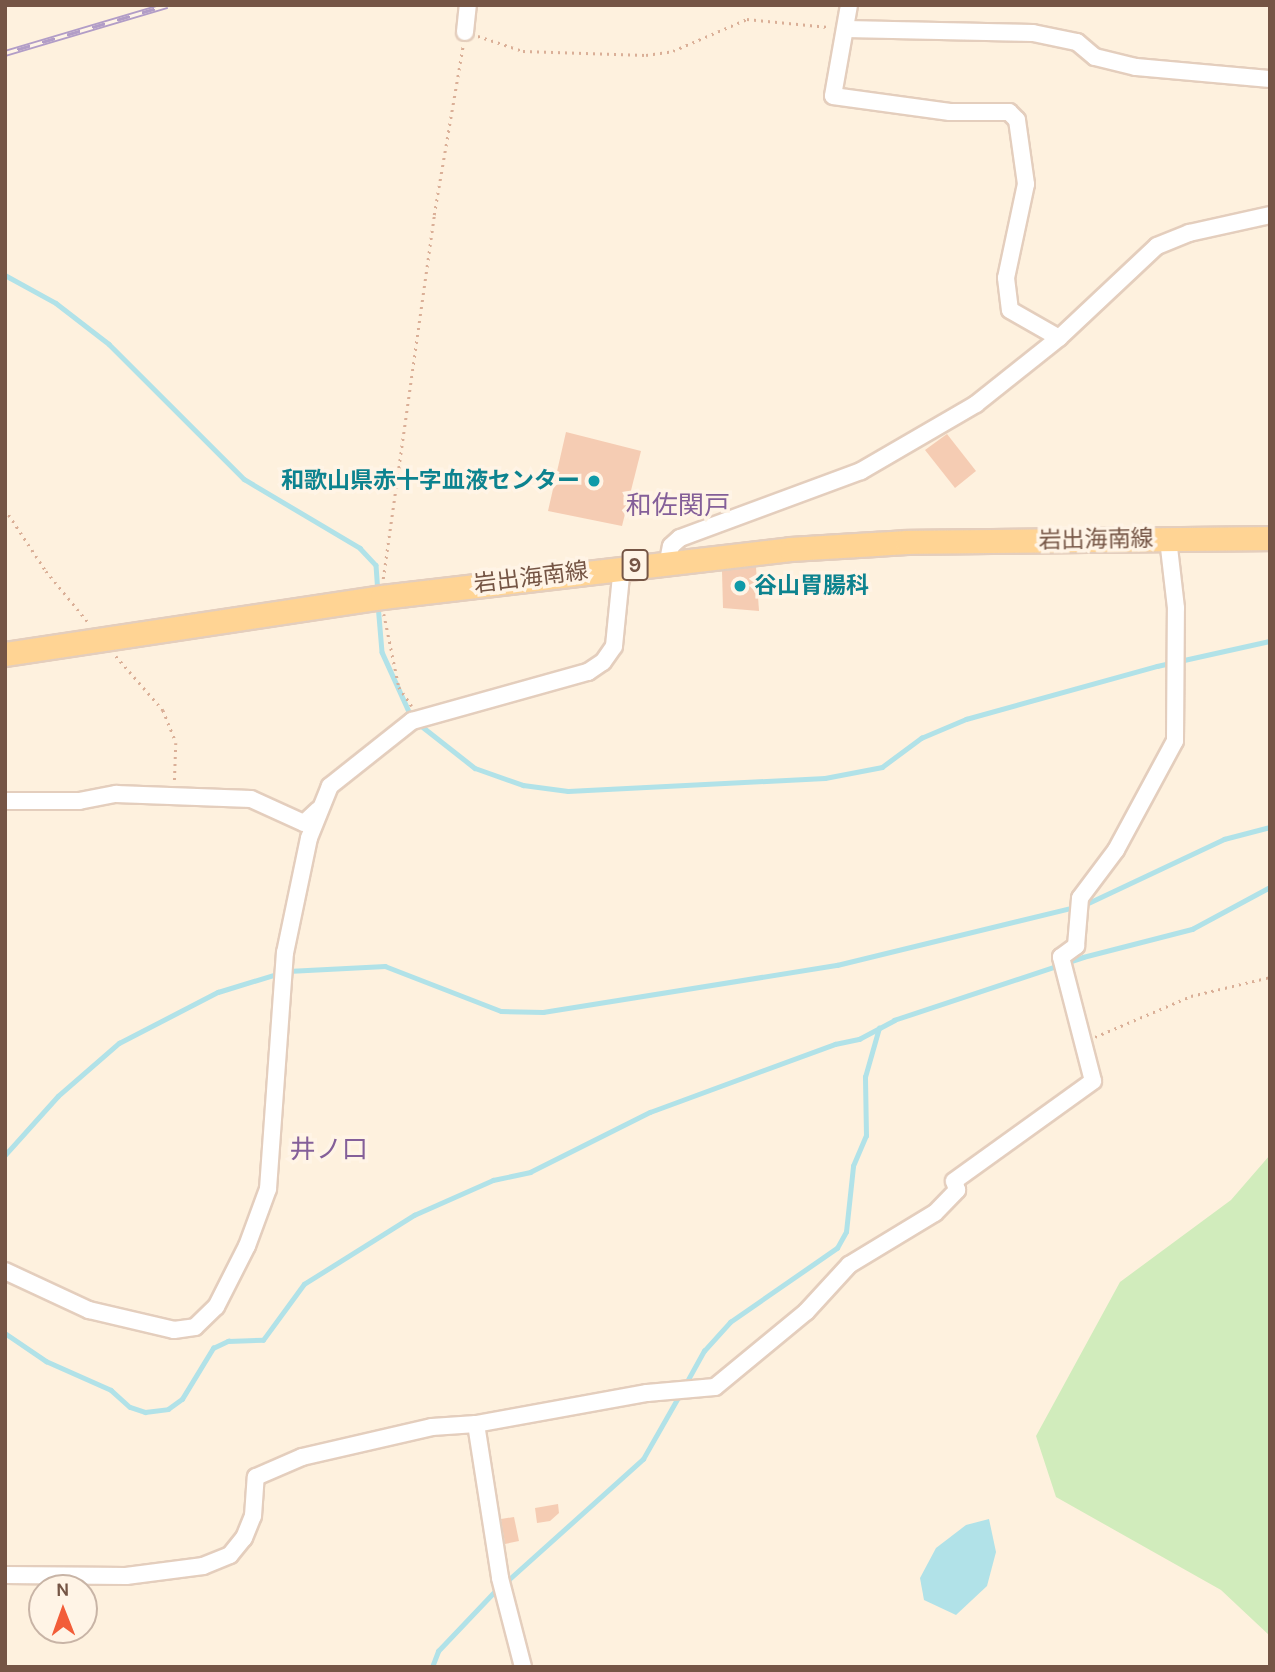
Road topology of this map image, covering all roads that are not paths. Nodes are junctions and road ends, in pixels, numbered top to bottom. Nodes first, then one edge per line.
1 (468, 5) edge
2 (849, 5) edge
3 (846, 29) junction
4 (465, 32) road end
5 (1270, 79) edge
6 (1270, 215) edge
7 (1059, 338) junction
8 (1270, 538) edge
9 (1168, 539) junction
10 (668, 561) junction
11 (622, 566) junction
12 (5, 654) edge
13 (5, 802) edge
14 (318, 810) junction
15 (5, 1271) edge
16 (476, 1424) junction
17 (5, 1575) edge
18 (523, 1667) edge

1 - 4 street
2 - 3 street
3 - 5 street
3 - 7 street
6 - 7 street
7 - 10 street
8 - 9 main road, 岩出海南線 / 9
9 - 10 main road, 岩出海南線 / 9
9 - 16 street
10 - 11 main road, 岩出海南線 / 9
11 - 12 main road, 岩出海南線 / 9
11 - 14 street
13 - 14 street
14 - 15 street
16 - 17 street
16 - 18 street

